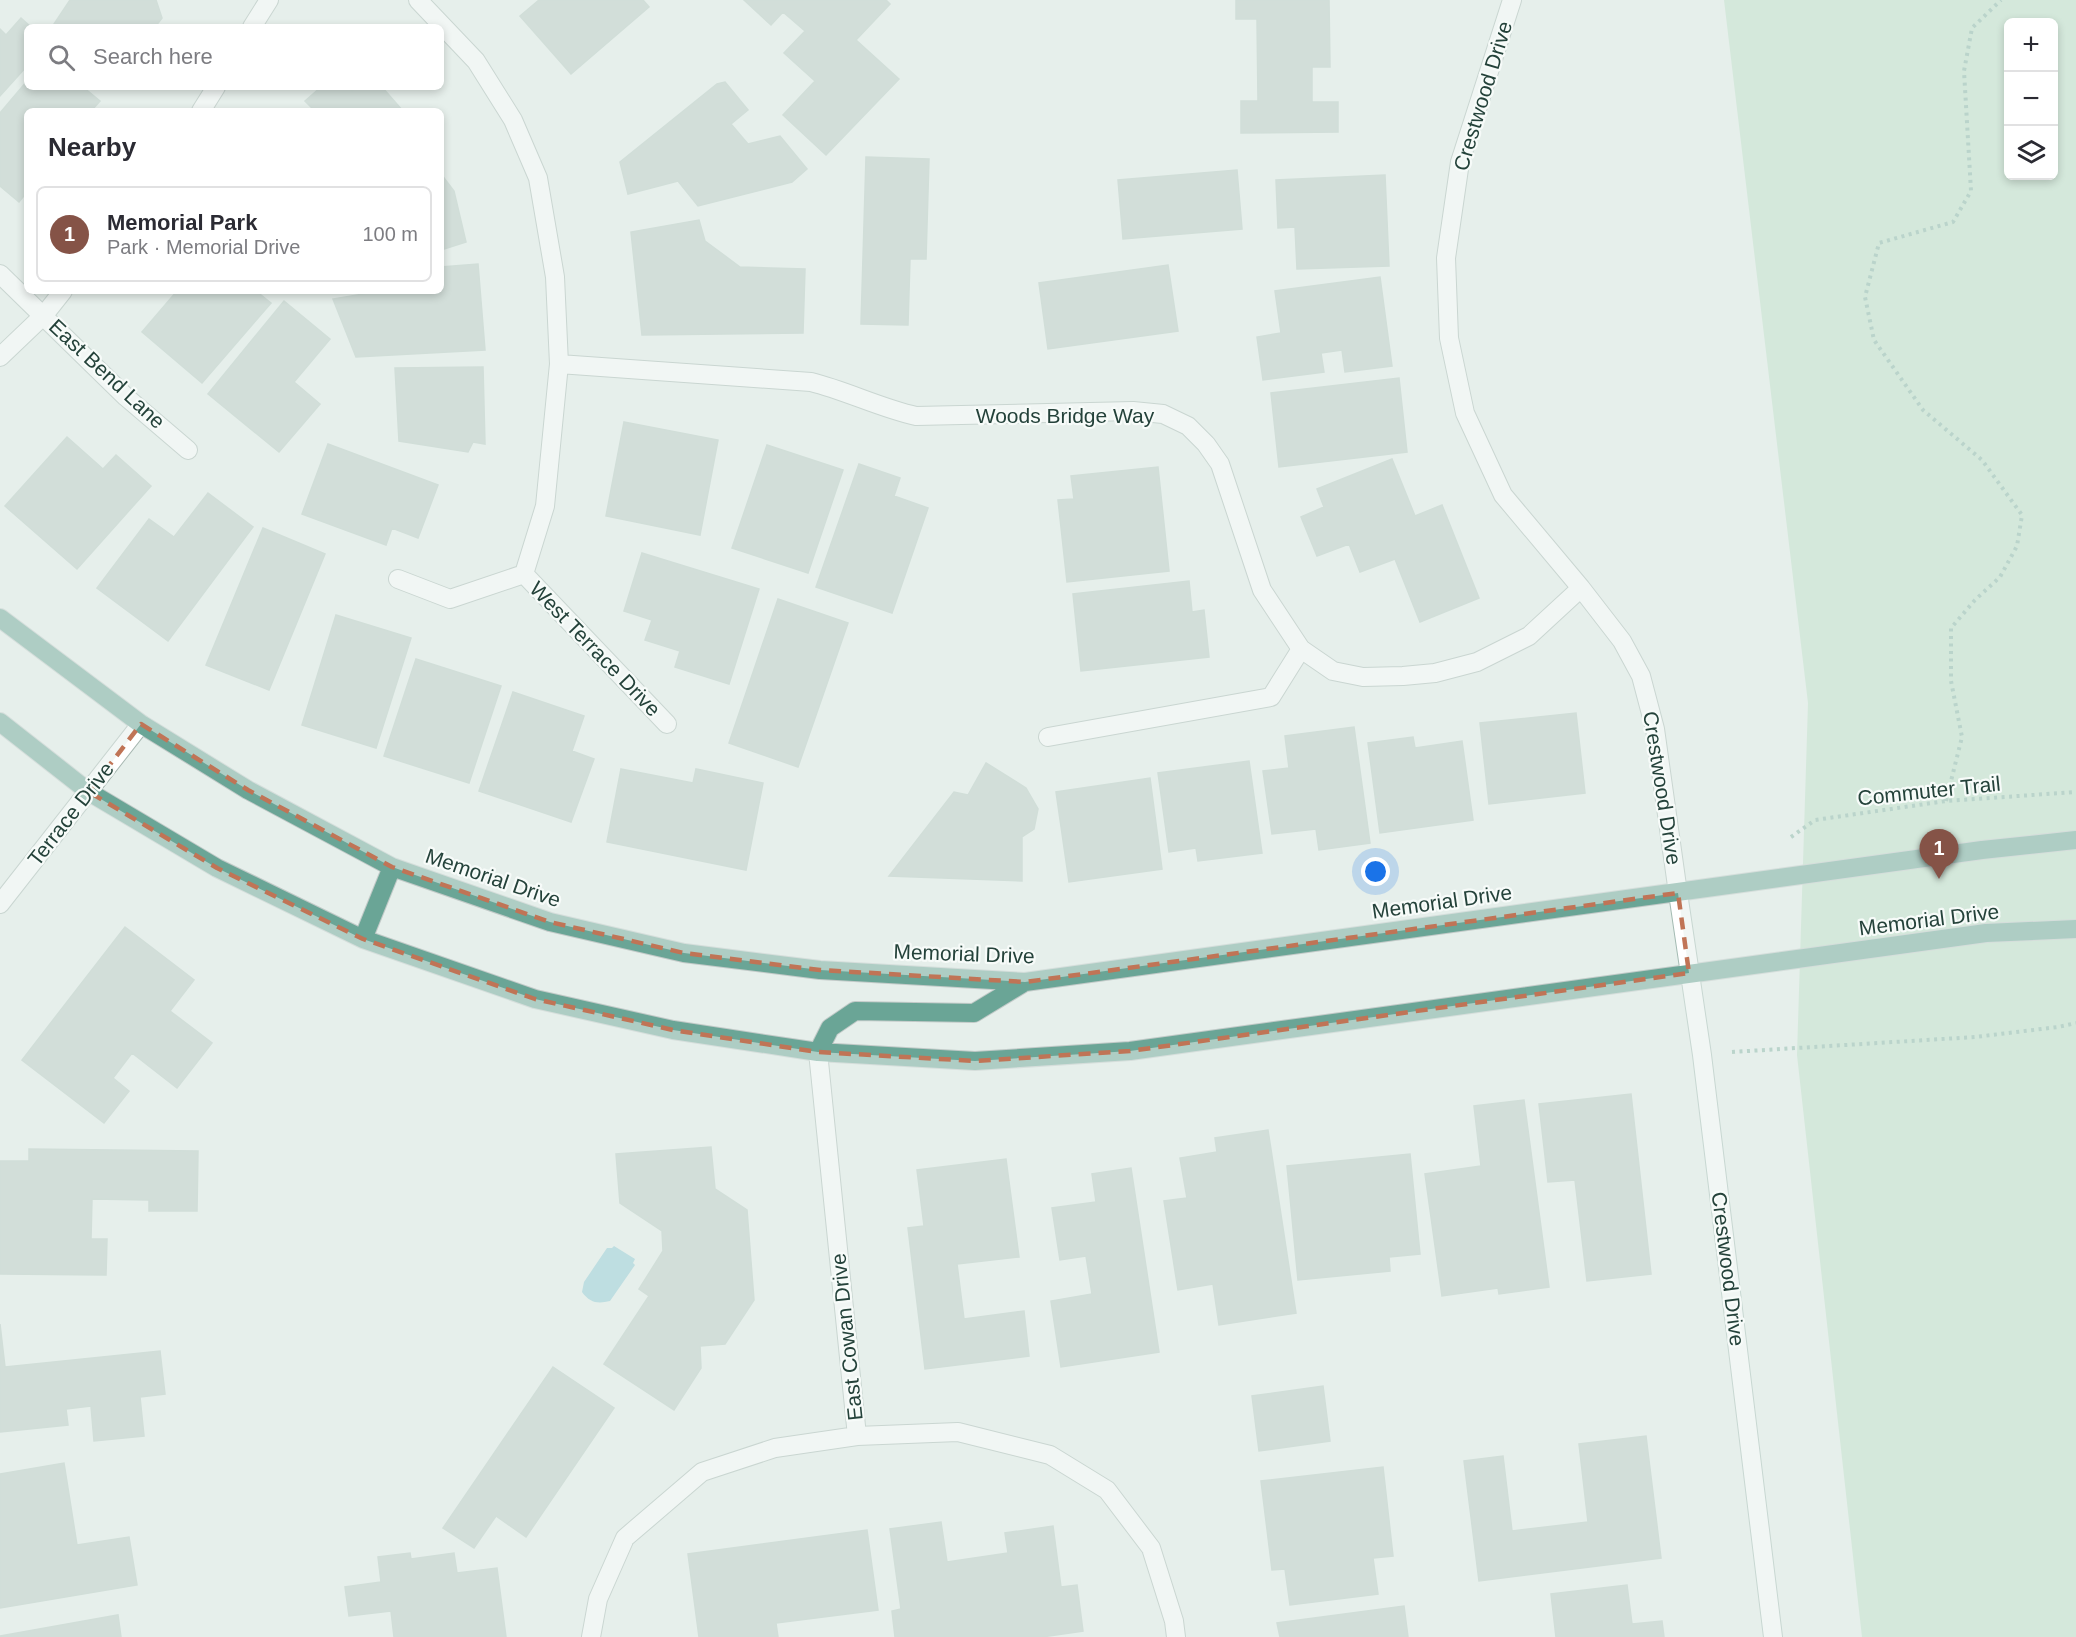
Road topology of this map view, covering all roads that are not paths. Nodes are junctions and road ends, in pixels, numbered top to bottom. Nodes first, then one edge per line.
1 (269, 0) edge
2 (418, 0) edge
3 (1512, 0) edge
4 (254, 24) edge
5 (440, 24) edge
6 (444, 28) edge
7 (214, 90) edge
8 (203, 108) edge
9 (0, 274) edge
10 (61, 294) edge
11 (44, 315) junction
12 (0, 357) edge
13 (559, 364) junction
14 (188, 450) dead end
15 (524, 574) junction
16 (398, 579) dead end
17 (1581, 588) junction
18 (0, 618) edge
19 (1301, 650) junction
20 (0, 722) edge
21 (141, 724) junction
22 (667, 724) dead end
23 (1048, 737) dead end
24 (89, 792) junction
25 (2076, 840) edge
26 (392, 867) junction
27 (1678, 893) junction
28 (0, 904) edge
29 (2076, 929) edge
30 (363, 939) junction
31 (1689, 973) junction
32 (1025, 982) junction
33 (818, 1052) junction
34 (857, 1436) junction
35 (591, 1637) edge
36 (1176, 1637) edge
37 (1773, 1637) edge

1 - 4 street
2 - 5 street, West Terrace Drive
3 - 17 street, Crestwood Drive
6 - 13 street, West Terrace Drive
7 - 8 street
9 - 11 street, East Bend Lane
10 - 11 street
11 - 12 street
11 - 14 street, East Bend Lane
13 - 15 street, West Terrace Drive
13 - 19 street, Woods Bridge Way
15 - 16 street, West Terrace Drive
15 - 22 street, West Terrace Drive
17 - 19 street, Woods Bridge Way
17 - 27 street, Crestwood Drive
18 - 21 main road, Memorial Drive
19 - 23 street
20 - 24 main road, Memorial Drive
21 - 24 street, Terrace Drive
21 - 26 main road, Memorial Drive
24 - 28 street, Terrace Drive
24 - 30 main road, Memorial Drive
25 - 27 main road, Memorial Drive
26 - 30 main road
26 - 32 main road, Memorial Drive
27 - 31 street, Crestwood Drive
27 - 32 main road, Memorial Drive
29 - 31 main road, Memorial Drive
30 - 33 main road, Memorial Drive
31 - 33 main road, Memorial Drive
31 - 37 street, Crestwood Drive
32 - 33 main road
33 - 34 street, East Cowan Drive
34 - 35 street, East Cowan Drive
34 - 36 street

